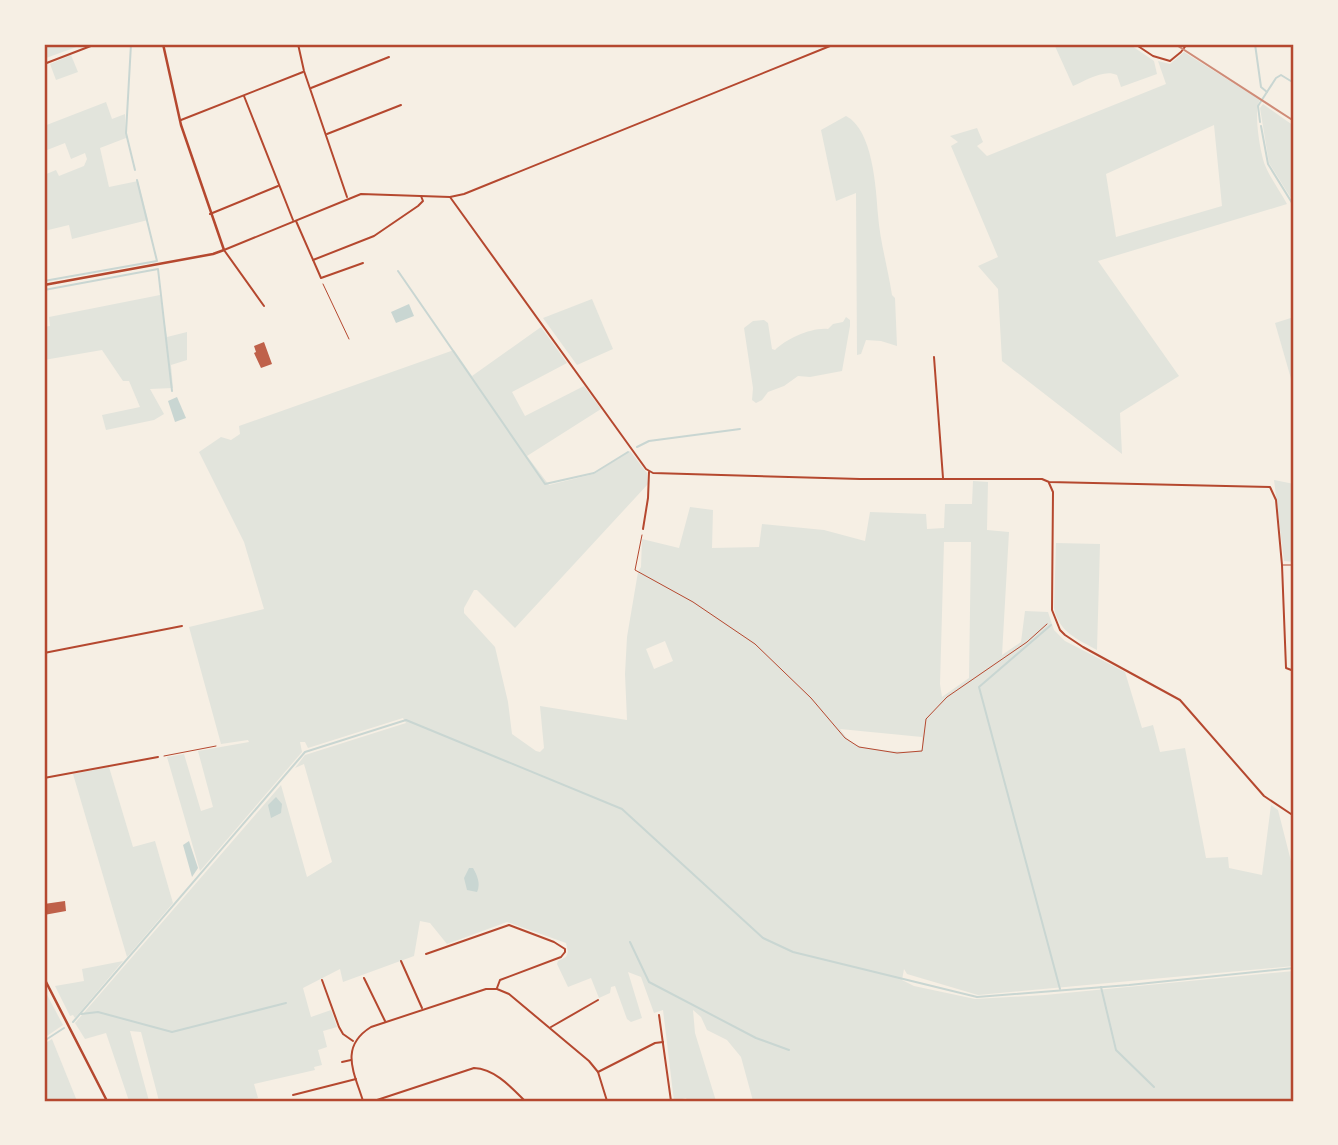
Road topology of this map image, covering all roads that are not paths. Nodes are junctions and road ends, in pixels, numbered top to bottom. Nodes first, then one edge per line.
1 (96, 44) edge
2 (163, 44) edge
3 (298, 44) edge
4 (835, 44) edge
5 (1135, 44) edge
6 (1187, 44) edge
7 (389, 57) dead end
8 (44, 64) edge
9 (304, 71) junction
10 (310, 88) junction
11 (244, 96) junction
12 (401, 105) dead end
13 (180, 121) junction
14 (326, 135) junction
15 (279, 185) junction
16 (421, 196) junction
17 (450, 197) junction
18 (348, 198) junction
19 (210, 214) junction
20 (295, 221) junction
21 (224, 250) junction
22 (313, 260) junction
23 (363, 263) dead end
24 (44, 285) edge
25 (264, 306) dead end
26 (934, 357) dead end
27 (649, 471) junction
28 (943, 479) junction
29 (1049, 482) junction
30 (643, 529) road end
31 (1282, 565) junction
32 (1294, 565) edge
33 (182, 626) dead end
34 (44, 653) edge
35 (1294, 671) edge
36 (158, 757) road end
37 (44, 778) edge
38 (1294, 816) edge
39 (426, 954) dead end
40 (401, 961) dead end
41 (44, 978) edge
42 (364, 978) dead end
43 (322, 980) dead end
44 (497, 989) junction
45 (598, 1000) dead end
46 (422, 1009) junction
47 (659, 1014) dead end
48 (385, 1022) junction
49 (551, 1027) junction
50 (664, 1041) junction
51 (354, 1042) junction
52 (352, 1059) junction
53 (342, 1062) dead end
54 (598, 1072) junction
55 (356, 1079) junction
56 (292, 1095) dead end
57 (107, 1101) edge
58 (363, 1101) edge
59 (374, 1101) edge
60 (525, 1101) edge
61 (607, 1101) edge
62 (671, 1101) edge

1 - 8 street
2 - 13 street
3 - 9 street
4 - 17 street
5 - 6 street
7 - 10 street
9 - 10 street
9 - 11 street
10 - 14 street
11 - 13 street
11 - 15 street
12 - 14 street
13 - 19 street
14 - 18 street
15 - 19 street
15 - 20 street
16 - 17 street
16 - 18 street
16 - 22 street
17 - 27 street
18 - 20 street
19 - 21 street
20 - 21 street
20 - 22 street
21 - 24 street
21 - 25 street
22 - 23 street
26 - 28 street
27 - 28 street
27 - 30 street
28 - 29 street
29 - 31 street
29 - 38 street
31 - 32 lane
31 - 35 street
33 - 34 street
36 - 37 street
39 - 44 street
40 - 46 street
41 - 57 street
42 - 48 street
43 - 51 street
44 - 46 street
44 - 49 street
45 - 49 street
46 - 48 street
47 - 50 street
48 - 51 street
49 - 54 street
50 - 54 street
50 - 62 street
51 - 52 street
52 - 53 street
52 - 55 street
54 - 61 street
55 - 56 street
55 - 58 street
59 - 60 street

